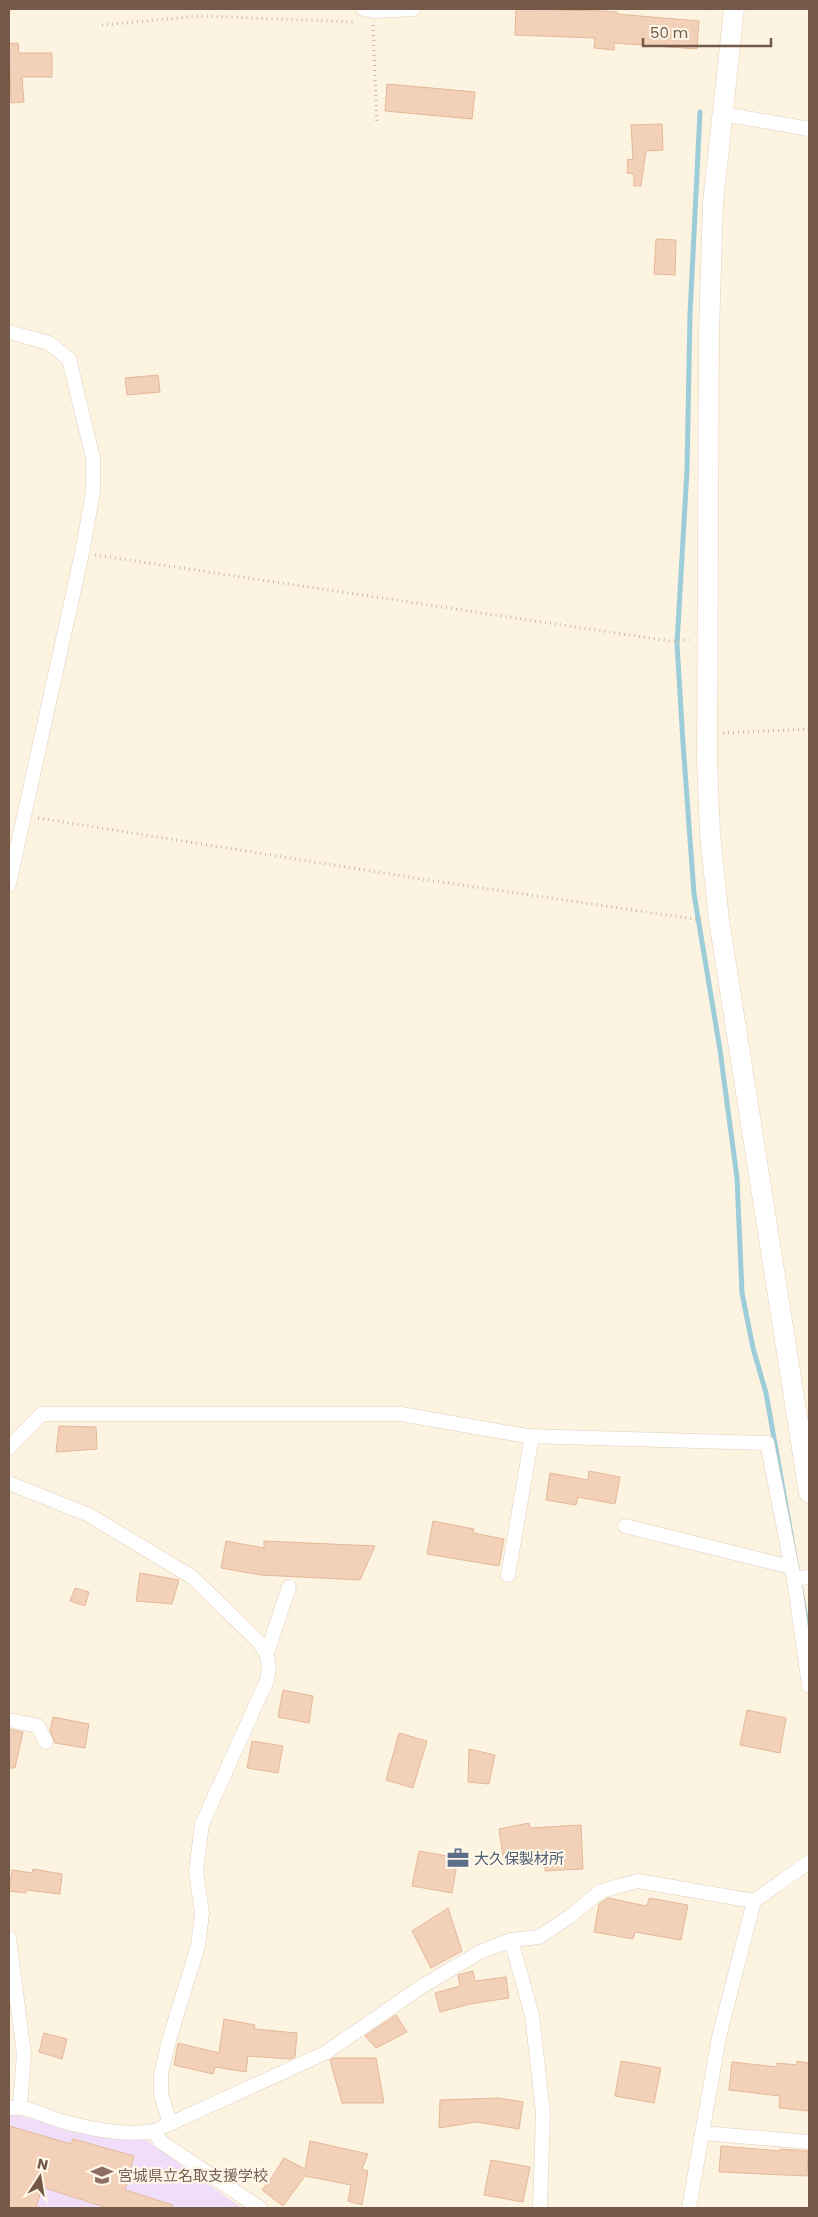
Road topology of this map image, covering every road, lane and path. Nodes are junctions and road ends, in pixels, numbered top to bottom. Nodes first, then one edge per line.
1 (413, 9) edge
2 (706, 9) edge
3 (710, 9) edge
4 (734, 9) edge
5 (364, 16) edge
6 (373, 23) dead end
7 (102, 25) dead end
8 (724, 114) junction
9 (377, 126) dead end
10 (809, 129) edge
11 (9, 332) edge
12 (82, 554) junction
13 (687, 640) dead end
14 (809, 729) edge
15 (708, 734) junction
16 (25, 816) junction
17 (14, 832) edge
18 (9, 884) edge
19 (695, 920) dead end
20 (531, 1443) junction
21 (9, 1448) edge
22 (9, 1483) edge
23 (809, 1493) edge
24 (625, 1526) dead end
25 (508, 1576) dead end
26 (800, 1576) edge
27 (289, 1587) dead end
28 (267, 1653) junction
29 (809, 1686) edge
30 (9, 1720) edge
31 (46, 1742) dead end
32 (809, 1862) edge
33 (754, 1901) junction
34 (9, 1938) edge
35 (512, 1940) junction
36 (14, 2107) edge
37 (170, 2124) junction
38 (154, 2131) junction
39 (702, 2133) junction
40 (809, 2142) edge
41 (260, 2208) edge
42 (540, 2208) edge
43 (689, 2208) edge

1 - 5 street
2 - 3 path
4 - 8 street
5 - 7 path
6 - 9 path
8 - 10 street
8 - 15 street
11 - 12 street
12 - 13 path
12 - 16 street
14 - 15 path
15 - 23 street
16 - 17 street
16 - 19 path
17 - 18 street
20 - 21 street
20 - 25 street
20 - 26 street
22 - 28 street
24 - 26 street
26 - 29 street
27 - 28 street
28 - 37 street
30 - 31 street
32 - 33 street
33 - 35 street
33 - 39 street
34 - 36 street
35 - 37 street
35 - 42 street
36 - 38 street
37 - 38 street
38 - 41 street
39 - 40 street
39 - 43 street

